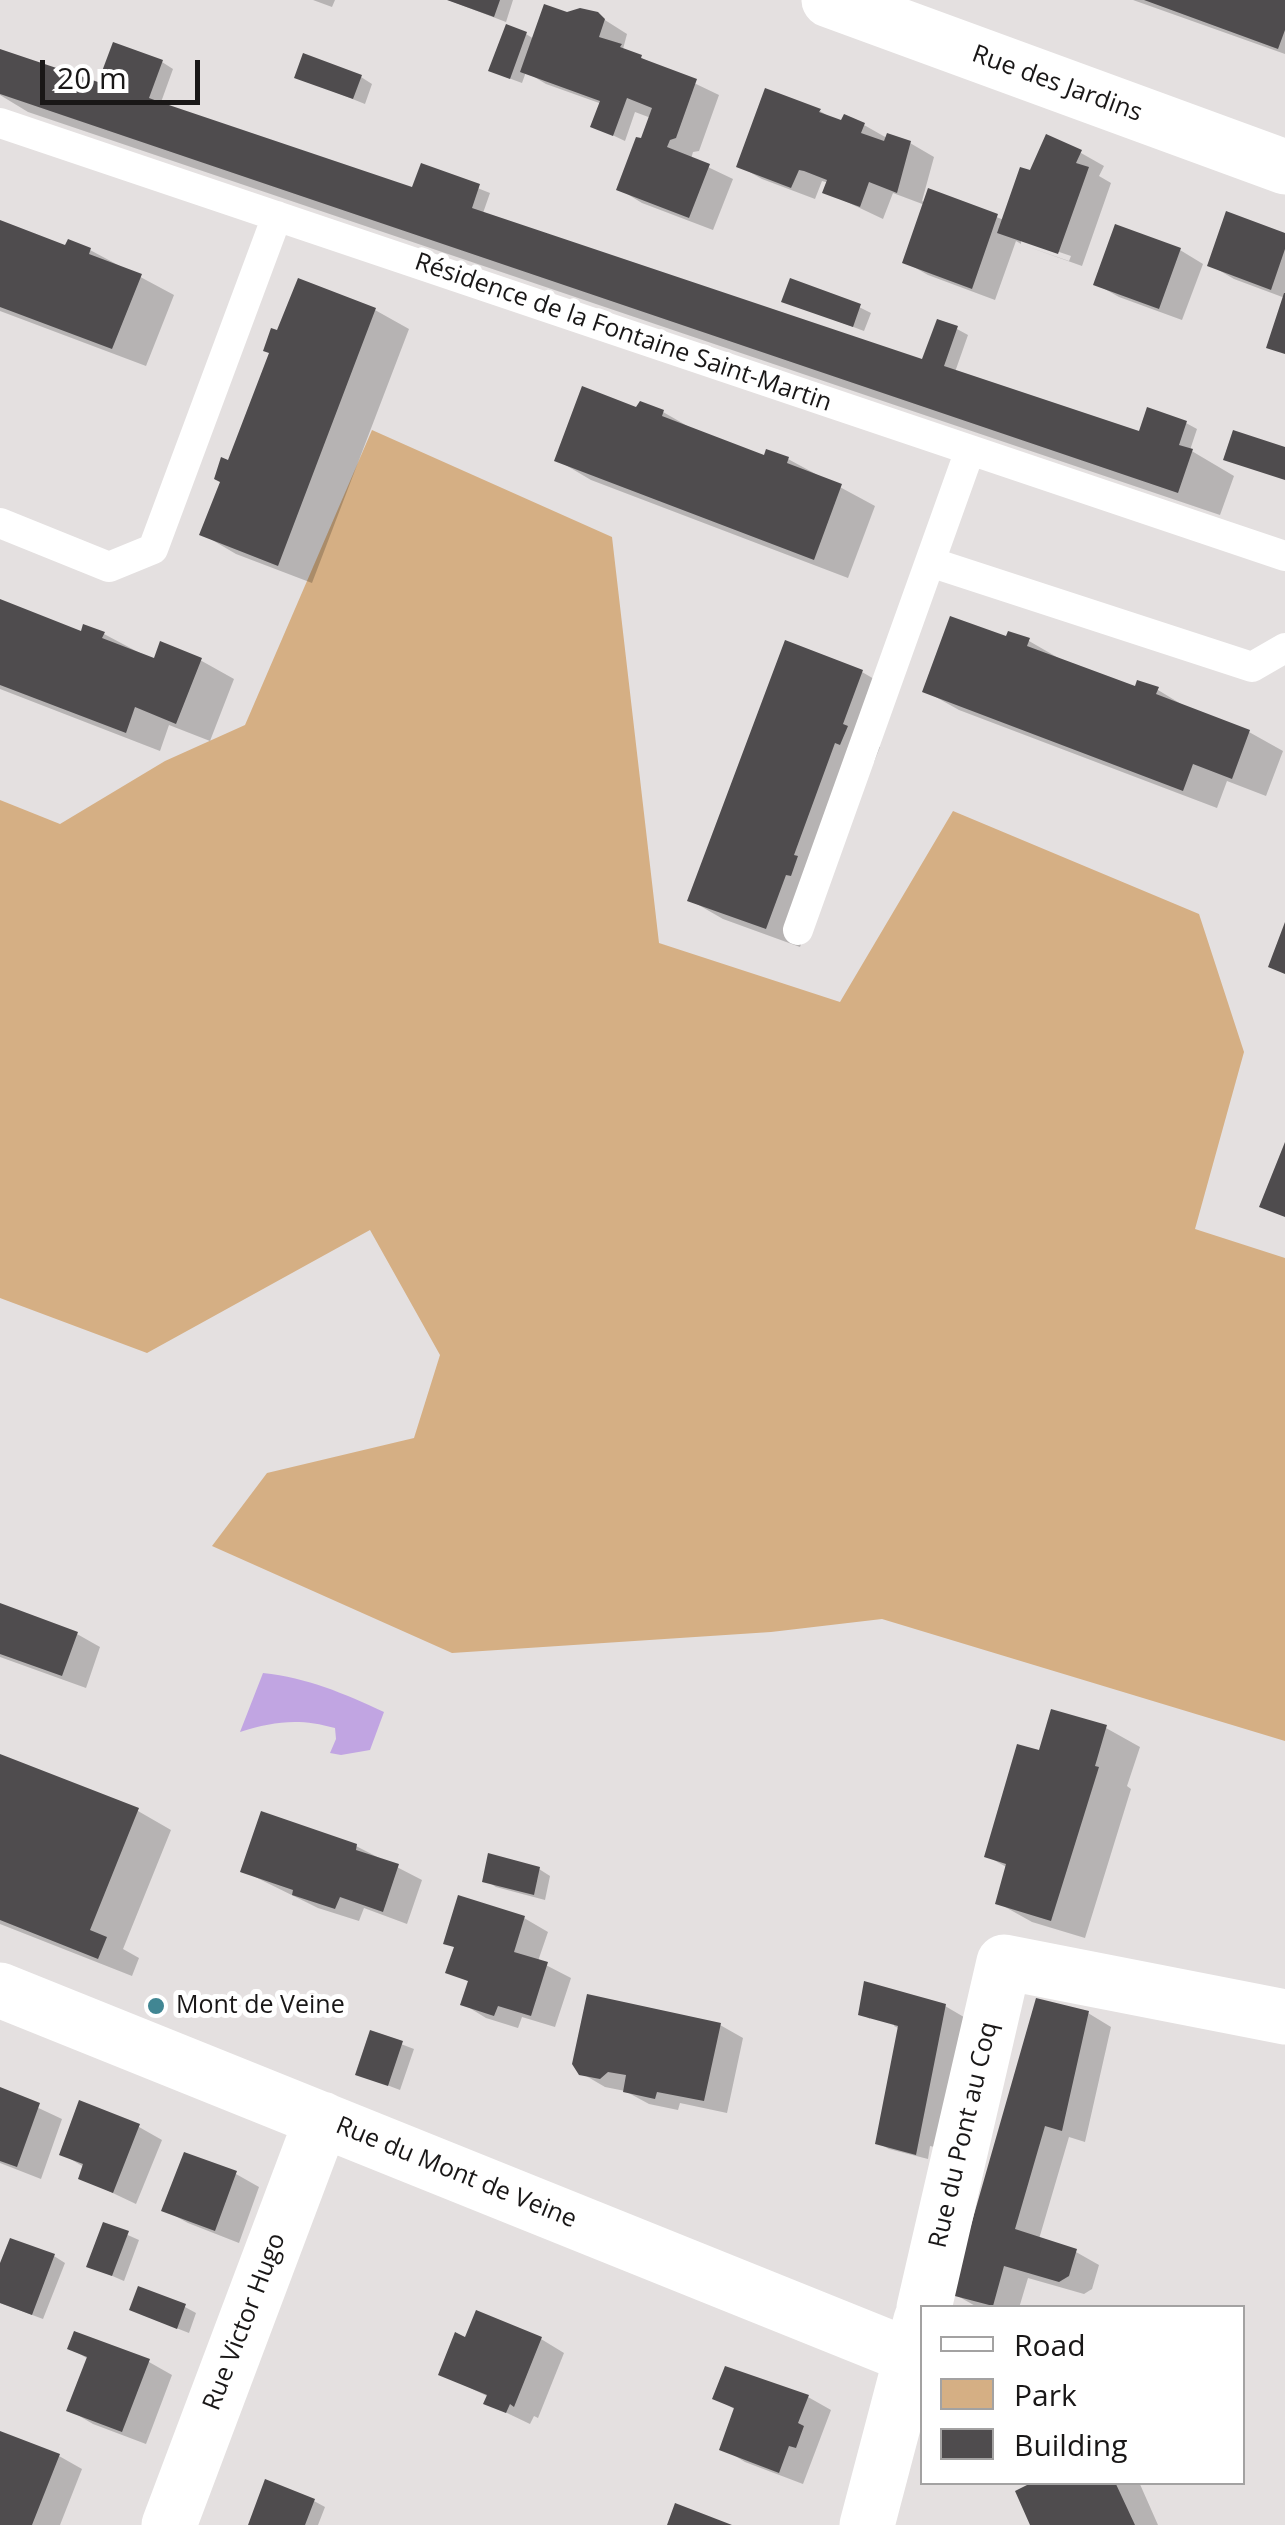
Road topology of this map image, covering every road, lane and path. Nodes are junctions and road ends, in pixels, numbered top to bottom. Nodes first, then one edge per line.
1 (829, 0) edge
2 (0, 123) edge
3 (1285, 168) edge
4 (277, 216) junction
5 (970, 450) junction
6 (0, 522) edge
7 (1285, 556) edge
8 (930, 562) junction
9 (1285, 648) edge
10 (798, 930) dead end
11 (0, 1990) edge
12 (1285, 2017) edge
13 (322, 2119) junction
14 (925, 2305) edge
15 (920, 2326) edge
16 (169, 2525) edge
17 (867, 2525) edge

1 - 3 street, Rue des Jardins
2 - 4 lane, Résidence de la Fontaine Saint-Martin
4 - 5 lane, Résidence de la Fontaine Saint-Martin
4 - 6 lane
5 - 7 lane, Résidence de la Fontaine Saint-Martin
5 - 8 lane
8 - 9 lane
8 - 10 lane
11 - 13 street, Rue du Mont de Veine
12 - 14 street, Rue du Pont au Coq
13 - 15 street, Rue du Mont de Veine
13 - 16 street, Rue Victor Hugo
15 - 17 street, Rue du Pont au Coq

